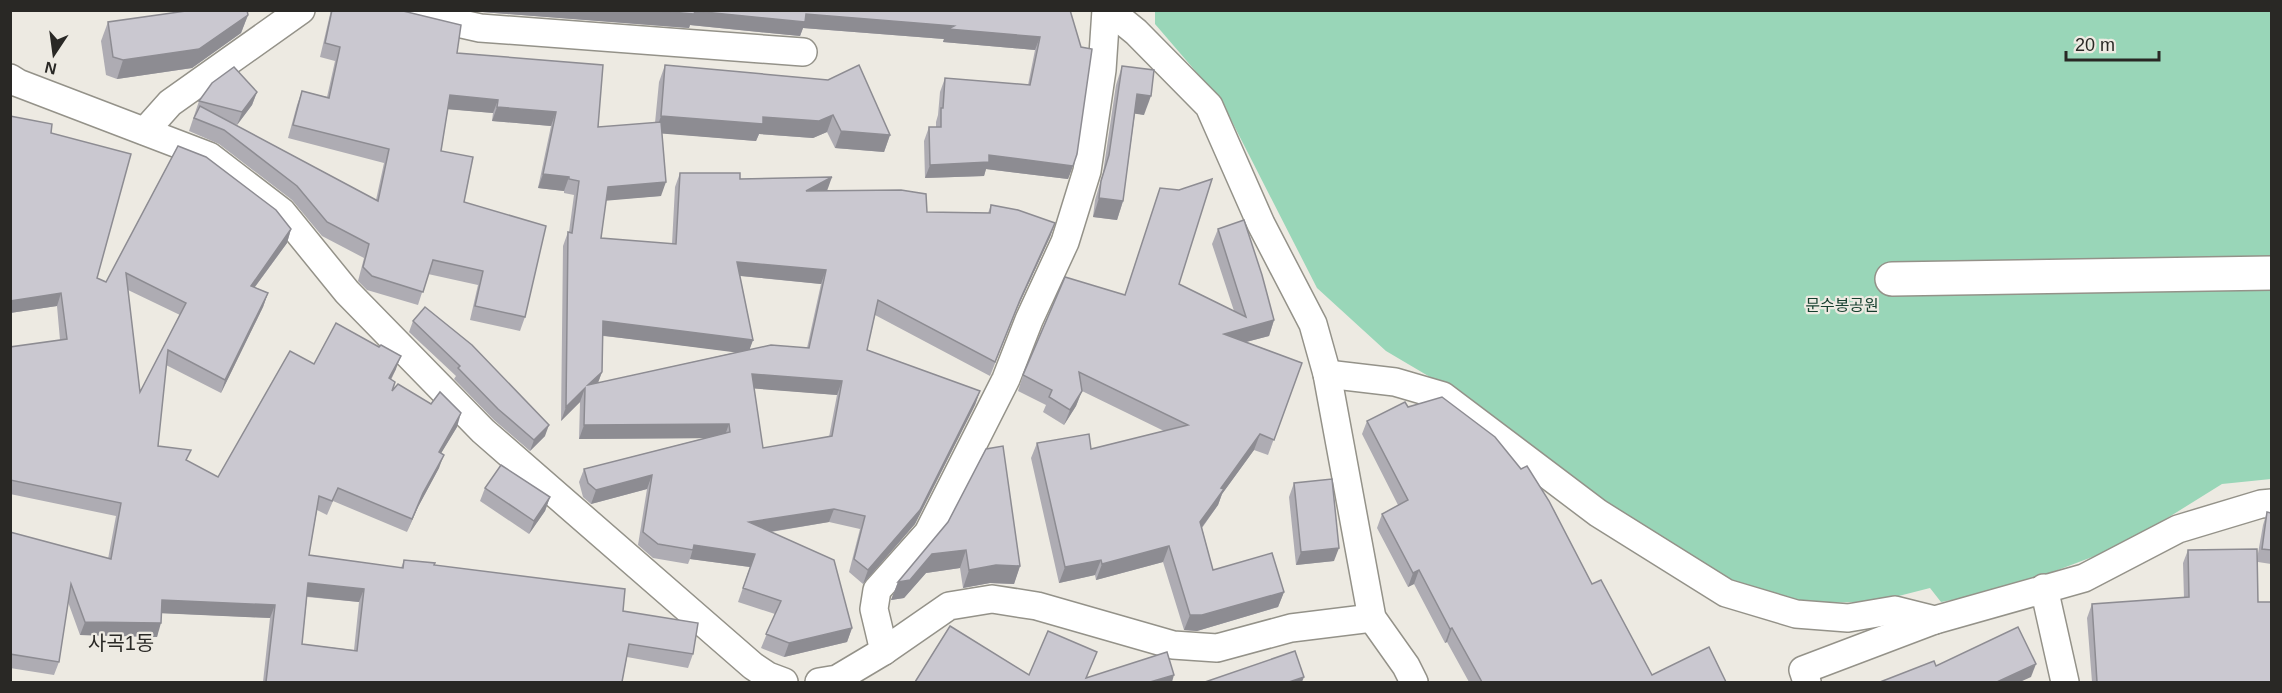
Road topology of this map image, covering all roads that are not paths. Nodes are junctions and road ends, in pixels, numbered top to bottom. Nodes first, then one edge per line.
1 (301, 10) edge
2 (400, 10) edge
3 (1107, 10) edge
4 (803, 52) dead end
5 (10, 78) edge
6 (145, 131) junction
7 (2271, 273) edge
8 (1892, 279) dead end
9 (1327, 374) junction
10 (2271, 503) edge
11 (2044, 588) junction
12 (1372, 618) junction
13 (1935, 620) junction
14 (884, 651) junction
15 (784, 682) edge
16 (819, 682) edge
17 (1414, 682) edge
18 (1808, 682) edge
19 (2065, 682) edge

1 - 6 street
2 - 4 street
3 - 9 street
3 - 14 street
5 - 6 street
6 - 15 street
7 - 8 street
9 - 12 street
9 - 13 street
10 - 11 street
11 - 13 street
11 - 19 street
12 - 14 street
12 - 17 street
13 - 18 street
14 - 16 street

